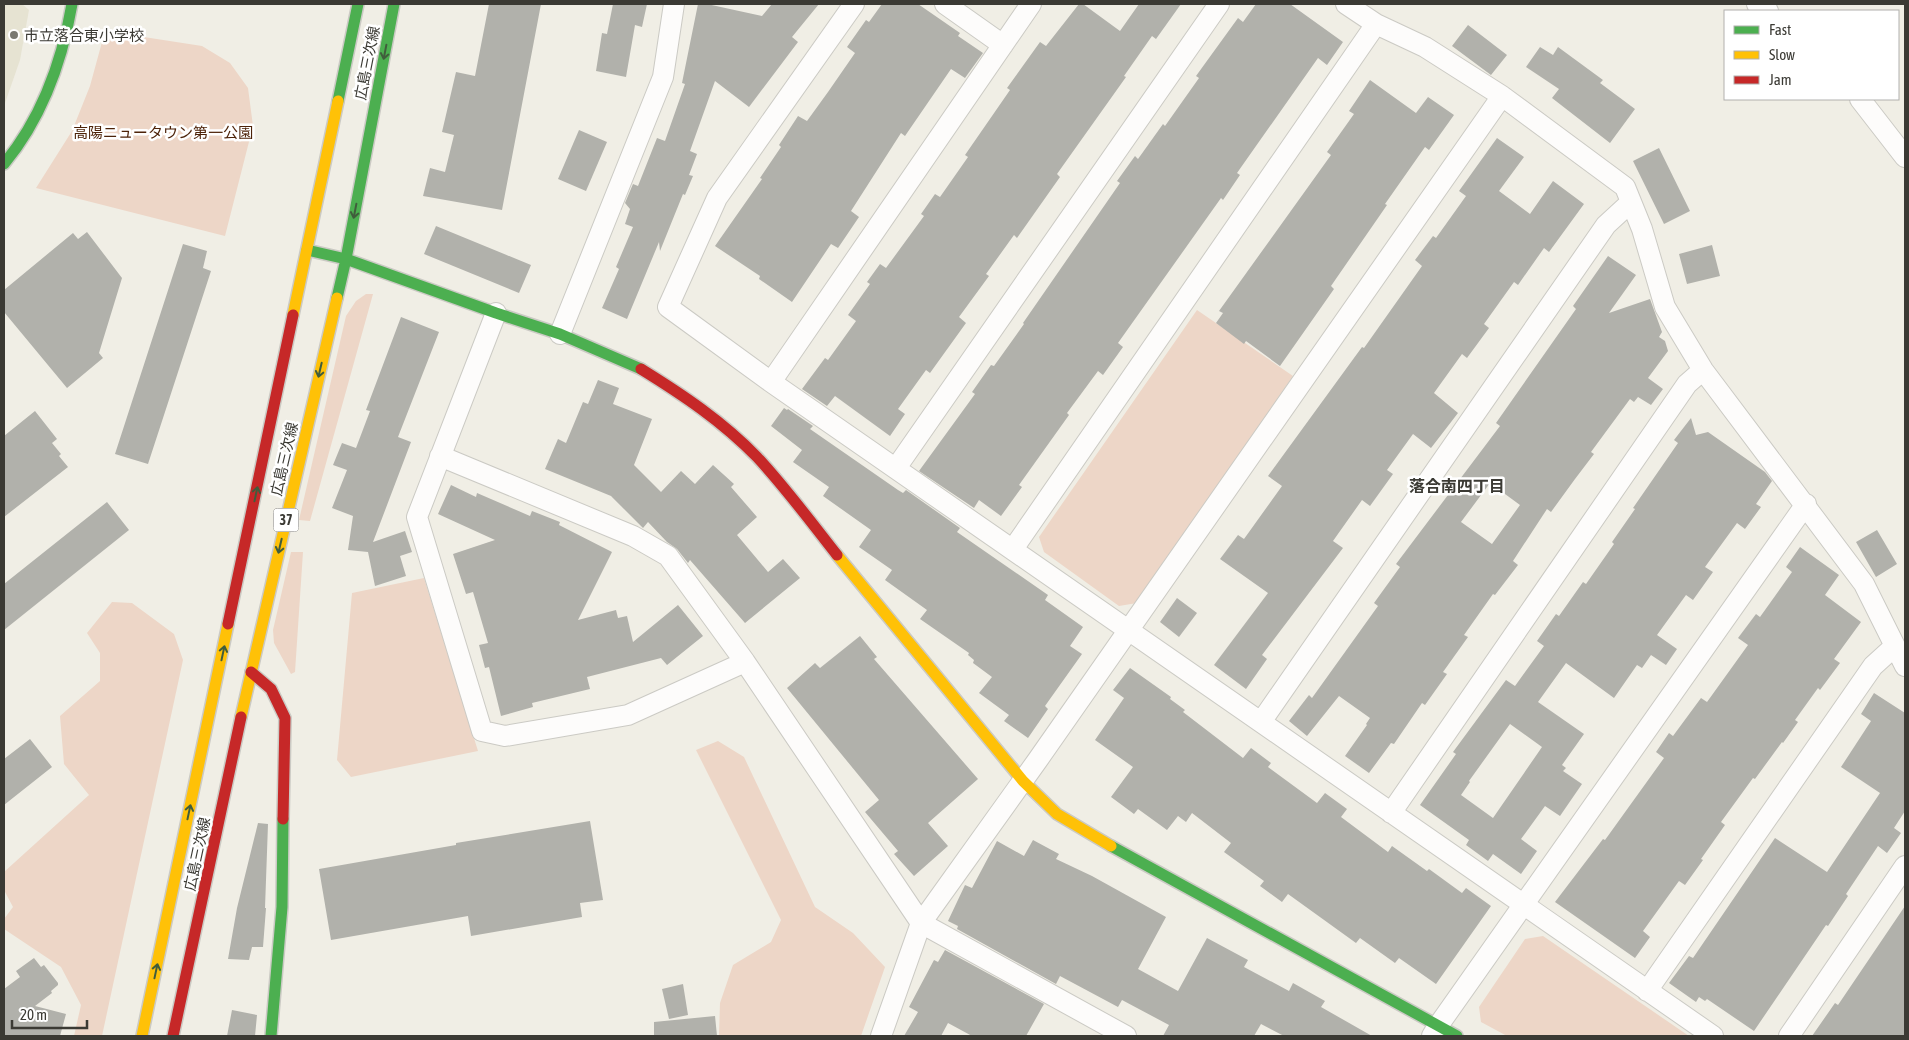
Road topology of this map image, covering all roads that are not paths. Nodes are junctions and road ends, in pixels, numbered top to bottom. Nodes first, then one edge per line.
1 (72, 4) edge
2 (358, 4) edge
3 (394, 4) edge
4 (674, 4) edge
5 (854, 4) edge
6 (945, 4) edge
7 (1031, 4) edge
8 (1220, 4) edge
9 (1346, 4) edge
10 (1376, 24) junction
11 (1003, 45) junction
12 (1502, 96) junction
13 (1861, 100) edge
14 (1905, 157) edge
15 (4, 164) edge
16 (1631, 202) junction
17 (307, 250) junction
18 (346, 259) junction
19 (496, 313) junction
20 (560, 334) junction
21 (1703, 370) junction
22 (771, 382) junction
23 (440, 456) junction
24 (896, 468) junction
25 (1806, 504) junction
26 (1013, 549) junction
27 (1129, 629) junction
28 (1895, 646) junction
29 (745, 662) junction
30 (1905, 666) edge
31 (251, 672) junction
32 (1261, 722) junction
33 (1023, 781) junction
34 (1391, 813) junction
35 (1905, 866) edge
36 (1523, 905) junction
37 (921, 922) junction
38 (1647, 990) junction
39 (1435, 1031) edge
40 (142, 1036) edge
41 (173, 1036) edge
42 (271, 1036) edge
43 (881, 1036) edge
44 (1126, 1036) edge
45 (1457, 1036) edge
46 (1713, 1036) edge
47 (1789, 1036) edge

1 - 15 main road
2 - 17 main road, 広島三次線 / 37
3 -> 18 main road, 広島三次線 / 37
4 - 20 street
5 - 22 street
6 - 11 street
7 - 11 street
8 - 24 street
9 - 10 street
10 - 12 street
10 - 26 street
11 - 22 street
12 - 16 street
12 - 27 street
13 - 14 street
16 - 21 street
16 - 32 street
17 - 18 main road
40 -> 17 main road, 広島三次線 / 37
18 - 19 main road
18 -> 31 main road, 広島三次線 / 37
19 - 20 main road
19 - 23 street
20 - 33 main road
21 - 25 street
21 - 34 street
22 - 24 street
23 - 29 street
23 - 29 street
24 - 26 street
25 - 28 street
25 - 36 street
26 - 27 street
27 - 32 street
27 - 33 street
28 - 30 street
28 - 38 street
29 - 37 street
31 - 41 main road, 広島三次線 / 37
31 - 42 main road
32 - 34 street
33 - 37 street
33 - 39 main road
34 - 36 street
35 - 47 street
36 - 38 street
36 - 39 street
37 - 43 street
37 - 44 street
38 - 46 street
39 - 45 main road

